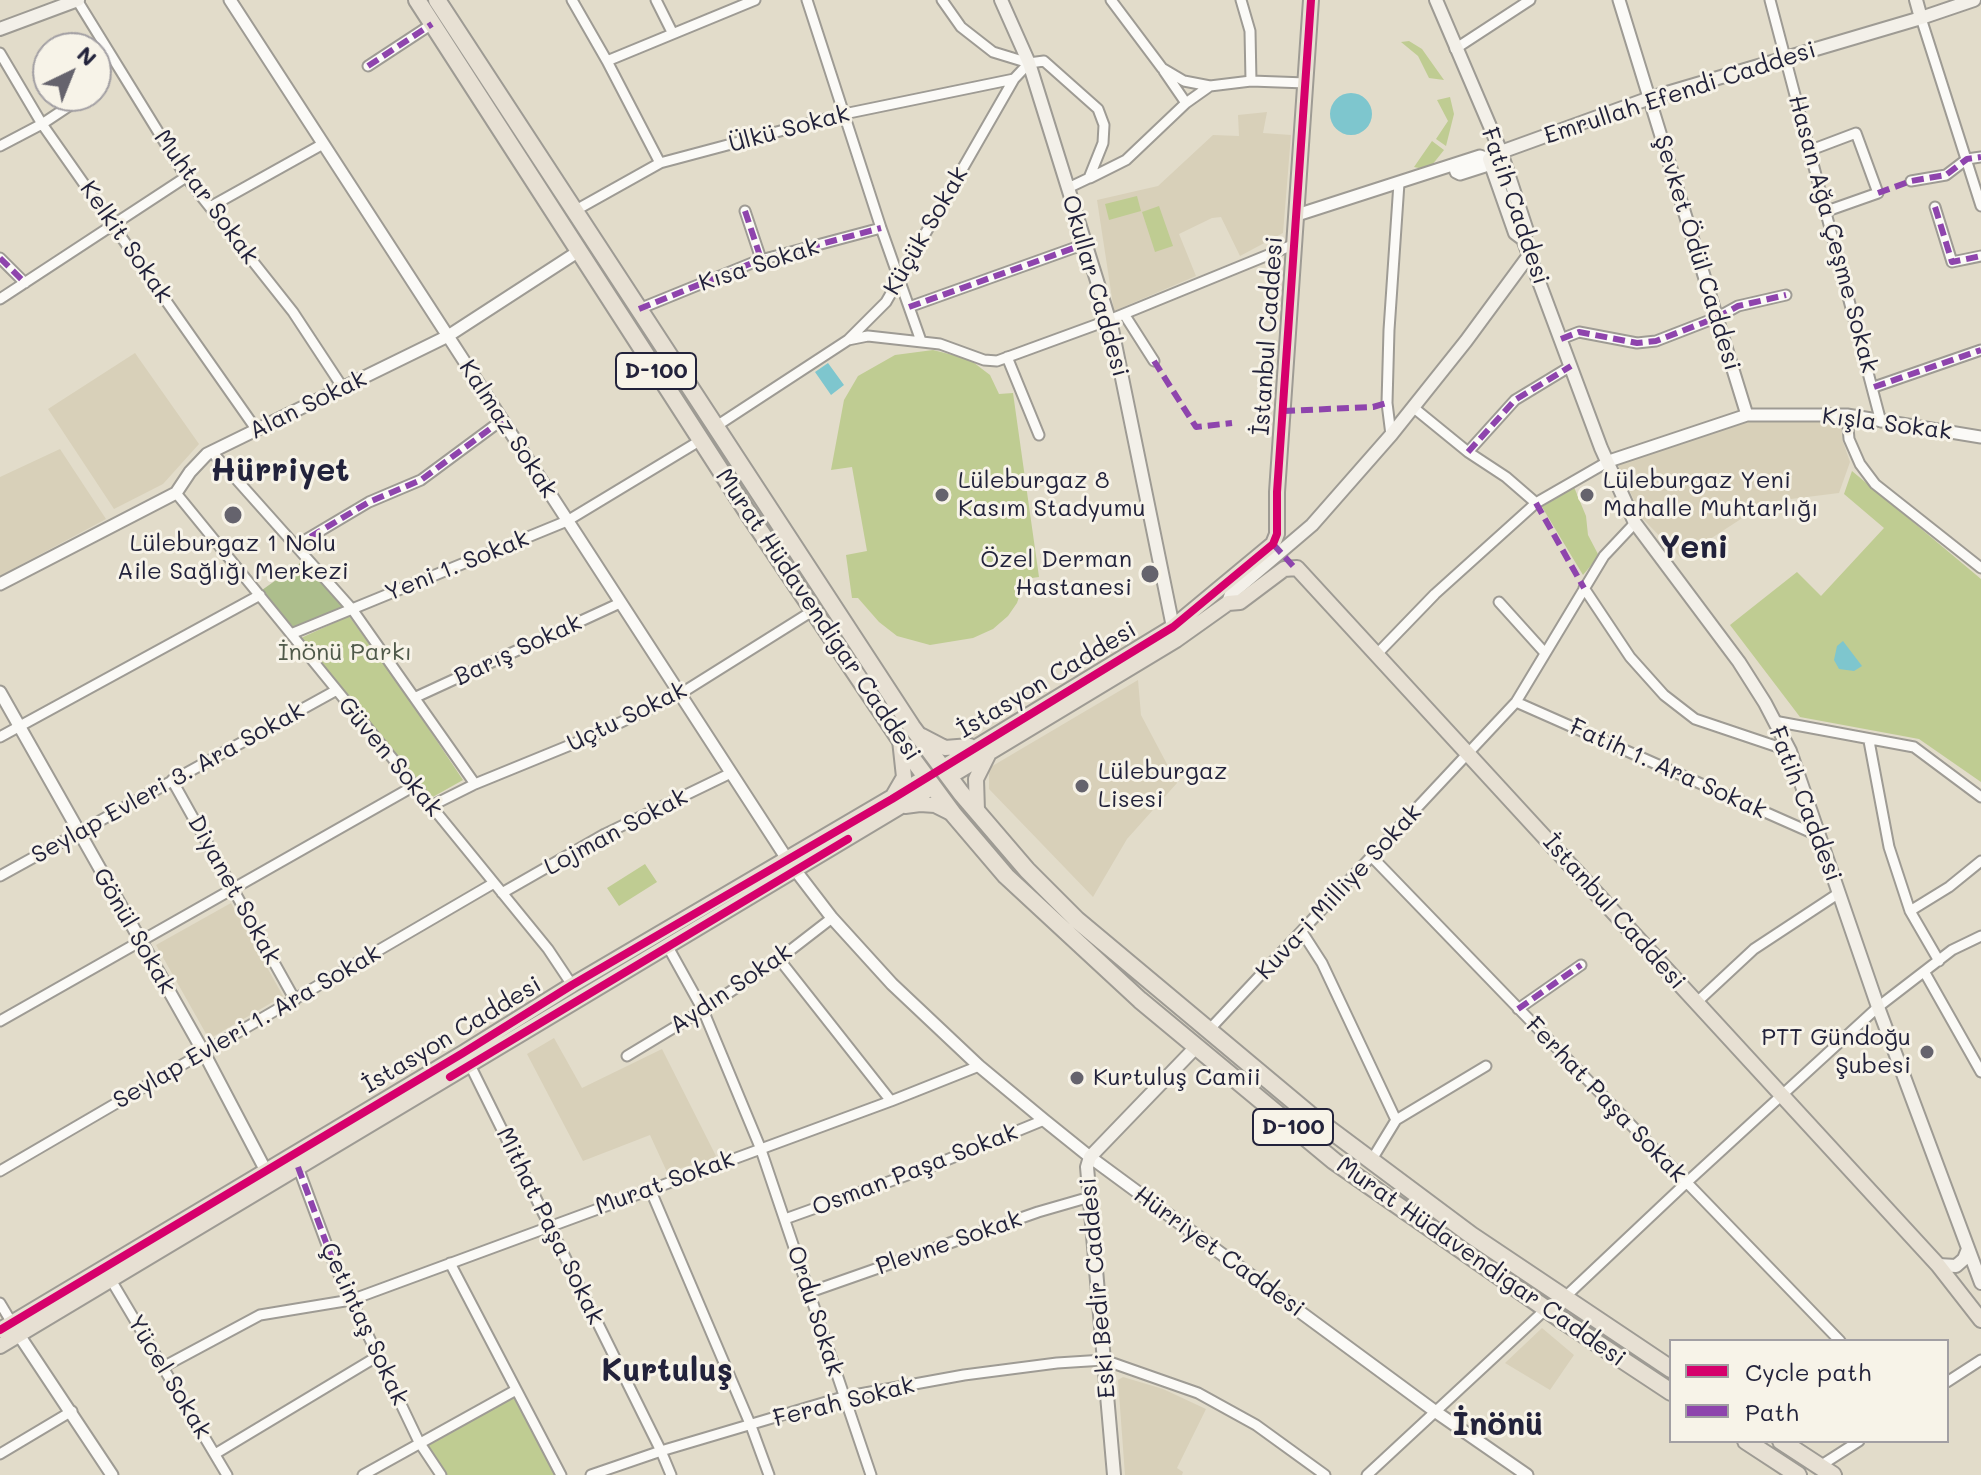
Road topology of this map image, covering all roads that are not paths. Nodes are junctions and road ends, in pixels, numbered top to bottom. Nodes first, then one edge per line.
1 (78, 0) edge
2 (230, 0) edge
3 (417, 0) edge
4 (437, 0) edge
5 (572, 0) edge
6 (656, 0) edge
7 (807, 0) edge
8 (942, 0) edge
9 (1001, 0) edge
10 (1111, 0) edge
11 (1241, 0) edge
12 (1311, 0) edge
13 (1436, 0) edge
14 (1619, 0) edge
15 (1770, 0) edge
16 (1916, 0) edge
17 (1974, 0) edge
18 (750, 1) edge
19 (1525, 1) edge
20 (1921, 18) junction
21 (432, 24) junction
22 (0, 29) edge
23 (672, 32) junction
24 (1455, 49) junction
25 (0, 53) edge
26 (1785, 57) junction
27 (607, 61) junction
28 (1029, 63) junction
29 (368, 66) dead end
30 (1162, 68) junction
31 (1014, 79) junction
32 (1251, 81) junction
33 (1306, 83) junction
34 (1210, 86) junction
35 (1650, 98) junction
36 (1186, 103) junction
37 (60, 112) edge
38 (844, 114) junction
39 (42, 124) junction
40 (323, 144) junction
41 (0, 146) edge
42 (1811, 150) junction
43 (1501, 152) junction
44 (1981, 157) edge
45 (1489, 159) junction
46 (1967, 159) junction
47 (660, 163) junction
48 (186, 177) junction
49 (1089, 178) junction
50 (1911, 181) dead end
51 (1399, 183) junction
52 (1068, 188) junction
53 (1981, 206) edge
54 (210, 207) junction
55 (1935, 207) dead end
56 (576, 210) junction
57 (745, 211) dead end
58 (1827, 211) junction
59 (1297, 215) junction
60 (114, 225) junction
61 (881, 228) junction
62 (1523, 239) junction
63 (1085, 244) junction
64 (1295, 244) junction
65 (579, 251) junction
66 (1530, 254) junction
67 (1981, 256) edge
68 (0, 258) edge
69 (761, 259) junction
70 (900, 276) junction
71 (25, 283) junction
72 (1786, 295) dead end
73 (0, 299) edge
74 (909, 307) junction
75 (639, 309) junction
76 (1124, 314) junction
77 (1718, 317) junction
78 (1109, 320) junction
79 (448, 336) junction
80 (1561, 339) junction
81 (848, 340) junction
82 (921, 341) junction
83 (1981, 350) edge
84 (1007, 357) junction
85 (1154, 361) dead end
86 (1571, 366) junction
87 (1874, 387) junction
88 (343, 388) junction
89 (1414, 408) junction
90 (1747, 415) junction
91 (1847, 415) junction
92 (502, 420) junction
93 (1881, 422) junction
94 (715, 427) junction
95 (256, 429) junction
96 (1039, 435) dead end
97 (1391, 435) junction
98 (1981, 437) edge
99 (701, 440) junction
100 (212, 452) junction
101 (1468, 452) junction
102 (1609, 461) junction
103 (176, 493) junction
104 (1536, 503) junction
105 (567, 521) junction
106 (1635, 523) junction
107 (295, 546) junction
108 (1981, 568) edge
109 (0, 584) edge
110 (1584, 588) junction
111 (260, 595) junction
112 (1499, 602) dead end
113 (620, 603) junction
114 (1228, 603) junction
115 (352, 609) junction
116 (814, 610) junction
117 (1174, 633) junction
118 (291, 634) junction
119 (1545, 653) junction
120 (1377, 654) junction
121 (335, 691) junction
122 (0, 692) edge
123 (680, 694) junction
124 (416, 697) junction
125 (1516, 702) junction
126 (1774, 721) junction
127 (20, 728) junction
128 (906, 733) junction
129 (0, 737) edge
130 (1869, 741) junction
131 (985, 748) junction
132 (1790, 751) junction
133 (1469, 753) junction
134 (945, 772) junction
135 (731, 773) junction
136 (172, 780) junction
137 (929, 782) junction
138 (475, 784) junction
139 (414, 786) junction
140 (1981, 797) edge
141 (896, 803) junction
142 (431, 806) junction
143 (977, 811) junction
144 (954, 815) junction
145 (78, 832) junction
146 (1819, 836) junction
147 (1373, 858) junction
148 (1981, 861) edge
149 (791, 865) junction
150 (0, 876) edge
151 (494, 883) junction
152 (233, 888) junction
153 (502, 893) junction
154 (1839, 893) junction
155 (1910, 911) junction
156 (832, 918) junction
157 (1302, 932) junction
158 (660, 933) junction
159 (1981, 936) edge
160 (140, 941) junction
161 (668, 947) junction
162 (779, 959) junction
163 (1939, 961) junction
164 (1581, 965) dead end
165 (1925, 973) junction
166 (572, 985) junction
167 (581, 999) junction
168 (295, 1000) junction
169 (1697, 1002) junction
170 (1878, 1007) junction
171 (1518, 1009) junction
172 (703, 1010) junction
173 (0, 1021) edge
174 (1208, 1031) junction
175 (1196, 1047) junction
176 (203, 1051) junction
177 (627, 1056) dead end
178 (467, 1059) junction
179 (979, 1066) junction
180 (1486, 1066) dead end
181 (1981, 1072) edge
182 (1781, 1095) junction
183 (891, 1101) junction
184 (1044, 1120) junction
185 (1396, 1120) junction
186 (760, 1147) junction
187 (1090, 1157) junction
188 (1371, 1161) junction
189 (298, 1167) junction
190 (0, 1171) edge
191 (269, 1177) junction
192 (1686, 1183) junction
193 (650, 1189) junction
194 (1090, 1197) junction
195 (785, 1219) junction
196 (550, 1226) junction
197 (1968, 1249) junction
198 (450, 1263) junction
199 (1938, 1265) junction
200 (107, 1274) junction
201 (1981, 1283) edge
202 (810, 1292) junction
203 (1564, 1298) junction
204 (351, 1300) junction
205 (0, 1303) edge
206 (1546, 1309) junction
207 (1981, 1320) edge
208 (10, 1329) edge
209 (1838, 1339) edge
210 (0, 1346) edge
211 (378, 1356) junction
212 (1104, 1360) junction
213 (1981, 1360) edge
214 (163, 1367) junction
215 (1669, 1368) edge
216 (1949, 1381) edge
217 (516, 1390) junction
218 (1669, 1391) edge
219 (843, 1397) junction
220 (72, 1411) junction
221 (1436, 1412) junction
222 (751, 1426) junction
223 (419, 1442) junction
224 (1749, 1443) edge
225 (1784, 1443) edge
226 (1857, 1443) edge
227 (661, 1451) junction
228 (0, 1454) edge
229 (215, 1454) junction
230 (1826, 1471) edge
231 (112, 1475) edge
232 (227, 1475) edge
233 (363, 1475) edge
234 (441, 1475) edge
235 (561, 1475) edge
236 (591, 1475) edge
237 (671, 1475) edge
238 (769, 1475) edge
239 (871, 1475) edge
240 (1114, 1475) edge
241 (1325, 1475) edge
242 (1367, 1475) edge
243 (1527, 1475) edge
244 (1798, 1475) edge

1 - 22 main road
1 - 48 street, Muhtar Sokak
2 - 40 street, Kalmaz Sokak
3 - 21 highway, Murat Hüdavendigar Caddesi / D-100
4 - 56 highway, Murat Hüdavendigar Caddesi / D-100
5 - 27 street
6 - 23 street
7 - 38 street
8 - 28 street
9 - 28 main road, Okullar Caddesi
10 - 30 street
11 - 32 street
12 - 33 main road, İstanbul Caddesi
13 - 24 main road, Fatih Caddesi
14 - 35 street, Şevket Ödül Caddesi
15 - 26 street, Hasan Ağa Çeşme Sokak
16 - 20 main road
17 - 20 main road, Emrullah Efendi Caddesi
18 - 23 street
19 - 24 street
20 - 26 main road, Emrullah Efendi Caddesi
20 - 46 street
21 - 29 street
21 - 65 highway, Murat Hüdavendigar Caddesi / D-100
23 - 27 street
24 - 43 main road, Fatih Caddesi
25 - 39 street, Kelkit Sokak
26 - 35 main road, Emrullah Efendi Caddesi
26 - 42 street, Hasan Ağa Çeşme Sokak
27 - 47 street
28 - 31 street, Küçük Sokak
28 - 49 street
28 - 52 main road, Okullar Caddesi
30 - 34 street
30 - 36 street
31 - 38 street, Ülkü Sokak
31 - 70 street, Küçük Sokak
32 - 33 street
32 - 34 street
33 - 59 main road, İstanbul Caddesi
34 - 36 street
35 - 43 main road, Emrullah Efendi Caddesi
35 - 77 street, Şevket Ödül Caddesi
36 - 49 street
37 - 39 street
38 - 47 street, Ülkü Sokak
38 - 61 street
39 - 41 street
39 - 60 street, Kelkit Sokak
40 - 54 street
40 - 79 street, Kalmaz Sokak
42 - 58 street, Hasan Ağa Çeşme Sokak
42 - 58 street
43 - 45 street, Emrullah Efendi Caddesi
43 - 62 main road, Fatih Caddesi
44 - 46 street
45 - 51 street, Emrullah Efendi Caddesi
45 - 62 main road
46 - 50 street
46 - 53 street
47 - 56 street, Ülkü Sokak
48 - 54 street, Muhtar Sokak
48 - 60 street
49 - 52 street
51 - 59 street, Emrullah Efendi Caddesi
51 - 97 street
52 - 63 main road, Okullar Caddesi
54 - 88 street, Muhtar Sokak
55 - 67 street
56 - 75 highway, Murat Hüdavendigar Caddesi / D-100
57 - 69 street
58 - 87 street, Hasan Ağa Çeşme Sokak
59 - 64 main road, İstanbul Caddesi
60 - 71 street
60 - 95 street, Kelkit Sokak
61 - 69 street, Kısa Sokak
61 - 70 street
62 - 66 main road, Fatih Caddesi
63 - 74 street
63 - 78 main road, Okullar Caddesi
64 - 76 street
64 - 117 main road, İstanbul Caddesi
65 - 79 street, Alan Sokak
65 - 99 highway, Murat Hüdavendigar Caddesi / D-100
66 - 80 main road, Fatih Caddesi
66 - 89 main road, İstasyon Caddesi
68 - 71 street
69 - 75 street, Kısa Sokak
70 - 74 street
70 - 81 street, Küçük Sokak
71 - 73 street
72 - 77 street
74 - 82 street
75 - 94 highway, Murat Hüdavendigar Caddesi / D-100
76 - 78 street
76 - 85 street
77 - 80 street
77 - 90 street, Şevket Ödül Caddesi
78 - 84 street
78 - 117 main road, Okullar Caddesi
79 - 88 street, Alan Sokak
79 - 92 street, Kalmaz Sokak
80 - 86 main road, Fatih Caddesi
81 - 82 street
81 - 94 street, Küçük Sokak
82 - 84 street
83 - 87 street
84 - 96 street
86 - 101 street
86 - 102 main road, Fatih Caddesi
87 - 93 street, Hasan Ağa Çeşme Sokak
88 - 95 street, Alan Sokak
89 - 97 main road, İstasyon Caddesi
89 - 101 street
90 - 91 street, Kışla Sokak
90 - 102 street, Kışla Sokak
91 - 93 street, Kışla Sokak
91 - 108 street
92 - 105 street, Kalmaz Sokak
92 - 107 street
93 - 98 street, Kışla Sokak
94 - 128 highway, Murat Hüdavendigar Caddesi / D-100
95 - 100 street, Alan Sokak
97 - 114 main road, İstasyon Caddesi
99 - 105 street, Yeni 1. Sokak
99 - 116 highway, Murat Hüdavendigar Caddesi / D-100
100 - 103 street, Alan Sokak
100 - 107 street
101 - 104 street
102 - 104 street
102 - 106 main road, Fatih Caddesi
103 - 109 street, Alan Sokak
103 - 111 street, Güven Sokak
104 - 120 street
105 - 113 street, Kalmaz Sokak
105 - 115 street, Yeni 1. Sokak
106 - 110 street, Kuva-i Milliye Sokak
106 - 126 main road, Fatih Caddesi
107 - 115 street
110 - 119 street, Kuva-i Milliye Sokak
110 - 132 street
111 - 118 street, Güven Sokak
111 - 127 street
112 - 119 street
113 - 123 street, Kalmaz Sokak
113 - 124 street, Barış Sokak
114 - 117 main road, İstasyon Caddesi
114 - 120 main road, İstanbul Caddesi
115 - 118 street, Yeni 1. Sokak
115 - 124 street
116 - 123 street, Uçtu Sokak
116 - 128 highway, Murat Hüdavendigar Caddesi / D-100
117 - 131 main road, İstasyon Caddesi
118 - 121 street, Güven Sokak
119 - 125 street, Kuva-i Milliye Sokak
120 - 133 main road, İstanbul Caddesi
121 - 136 street, Seylap Evleri 3. Ara Sokak
121 - 139 street, Güven Sokak
122 - 127 street, Gönül Sokak
123 - 135 street, Kalmaz Sokak
123 - 138 street, Uçtu Sokak
124 - 138 street
125 - 133 street, Kuva-i Milliye Sokak
125 - 146 street, Fatih 1. Ara Sokak
126 - 130 street
126 - 132 main road, Fatih Caddesi
127 - 129 street
127 - 145 street, Gönül Sokak
128 - 131 main road
128 - 134 highway, Murat Hüdavendigar Caddesi / D-100
128 - 137 highway, Murat Hüdavendigar Caddesi / D-100
128 - 141 main road
130 - 140 street
130 - 155 street
131 - 134 main road, İstasyon Caddesi
131 - 143 main road
132 - 146 main road, Fatih Caddesi
133 - 147 street, Kuva-i Milliye Sokak
133 - 169 main road, İstanbul Caddesi
134 - 137 highway
134 - 143 highway, Murat Hüdavendigar Caddesi / D-100
135 - 149 street, Kalmaz Sokak
135 - 153 street, Lojman Sokak
136 - 145 street, Seylap Evleri 3. Ara Sokak
136 - 152 street, Diyanet Sokak
137 - 141 main road, İstasyon Caddesi
137 - 144 highway, Murat Hüdavendigar Caddesi / D-100
138 - 142 street, Uçtu Sokak
139 - 142 street, Güven Sokak
139 - 152 street
141 - 144 main road
141 - 149 main road, İstasyon Caddesi
142 - 151 street, Güven Sokak
143 - 174 highway, Murat Hüdavendigar Caddesi / D-100
144 - 175 highway, Murat Hüdavendigar Caddesi / D-100
145 - 150 street, Seylap Evleri 3. Ara Sokak
145 - 160 street, Gönül Sokak
146 - 154 main road, Fatih Caddesi
147 - 157 street, Kuva-i Milliye Sokak
147 - 171 street, Ferhat Paşa Sokak
148 - 155 street
149 - 156 street, Hürriyet Caddesi
149 - 158 main road, İstasyon Caddesi
149 - 161 main road, İstasyon Caddesi
151 - 153 street, Güven Sokak
151 - 168 street, Seylap Evleri 1. Ara Sokak
152 - 160 street
152 - 168 street, Diyanet Sokak
153 - 166 street, Güven Sokak
154 - 169 street
154 - 170 main road, Fatih Caddesi
155 - 163 street
156 - 162 street, Aydın Sokak
156 - 179 street, Hürriyet Caddesi
157 - 174 street, Kuva-i Milliye Sokak
157 - 185 street
158 - 161 main road
158 - 166 main road, İstasyon Caddesi
159 - 163 street
160 - 173 street
160 - 176 street, Gönül Sokak
161 - 167 main road, İstasyon Caddesi
161 - 172 street, Ordu Sokak
162 - 172 street, Aydın Sokak
162 - 183 street
163 - 165 street
164 - 171 street
165 - 170 street
165 - 181 street
166 - 167 main road
166 - 178 main road, İstasyon Caddesi
167 - 178 main road, İstasyon Caddesi
168 - 176 street, Seylap Evleri 1. Ara Sokak
169 - 182 main road, İstanbul Caddesi
170 - 182 street
170 - 197 main road, Fatih Caddesi
171 - 192 street, Ferhat Paşa Sokak
172 - 177 street, Aydın Sokak
172 - 186 street, Ordu Sokak
174 - 188 highway, Murat Hüdavendigar Caddesi / D-100
175 - 187 main road, Eski Bedir Caddesi
175 - 206 highway, Murat Hüdavendigar Caddesi / D-100
176 - 190 street, Seylap Evleri 1. Ara Sokak
176 - 191 street, Gönül Sokak
178 - 189 main road, İstasyon Caddesi
178 - 191 main road, İstasyon Caddesi
178 - 196 street, Mithat Paşa Sokak
179 - 183 street, Murat Sokak
179 - 184 street, Hürriyet Caddesi
180 - 185 street
182 - 192 street
182 - 199 main road, İstanbul Caddesi
183 - 186 street, Murat Sokak
184 - 187 street, Hürriyet Caddesi
184 - 195 street, Osman Paşa Sokak
185 - 188 street
186 - 193 street, Murat Sokak
186 - 195 street, Ordu Sokak
187 - 194 main road, Eski Bedir Caddesi
187 - 221 street, Hürriyet Caddesi
188 - 203 highway, Murat Hüdavendigar Caddesi / D-100
189 - 191 main road, İstasyon Caddesi
189 - 204 street, Çetintaş Sokak
191 - 200 main road, İstasyon Caddesi
192 - 203 street
192 - 209 street, Ferhat Paşa Sokak
193 - 196 street, Murat Sokak
193 - 222 street
194 - 202 street, Plevne Sokak
194 - 212 main road, Eski Bedir Caddesi
195 - 202 street, Ordu Sokak
196 - 198 street, Murat Sokak
196 - 227 street, Mithat Paşa Sokak
197 - 199 main road
197 - 201 main road, Fatih Caddesi
198 - 204 street, Murat Sokak
198 - 217 street
199 - 207 main road, İstanbul Caddesi
200 - 208 main road, İstasyon Caddesi
200 - 214 street, Yücel Sokak
202 - 219 street, Ordu Sokak
203 - 215 highway, Murat Hüdavendigar Caddesi / D-100
204 - 211 street, Çetintaş Sokak
204 - 214 street, Murat Sokak
205 - 208 street
206 - 218 highway, Murat Hüdavendigar Caddesi / D-100
206 - 221 street
208 - 210 main road, İstasyon Caddesi
208 - 220 street
211 - 223 street, Çetintaş Sokak
211 - 229 street
212 - 219 street, Ferah Sokak
212 - 240 main road, Eski Bedir Caddesi
212 - 241 street
213 - 216 street
214 - 229 street, Yücel Sokak
217 - 223 street
217 - 235 street
219 - 222 street, Ferah Sokak
219 - 239 street, Ordu Sokak
220 - 228 street
220 - 231 street
221 - 242 street
221 - 243 street, Hürriyet Caddesi
222 - 227 street, Ferah Sokak
222 - 238 street
223 - 233 street
223 - 234 street, Çetintaş Sokak
224 - 244 highway
225 - 230 highway
226 - 230 street
227 - 236 street, Ferah Sokak
227 - 237 street, Mithat Paşa Sokak
229 - 232 street, Yücel Sokak

